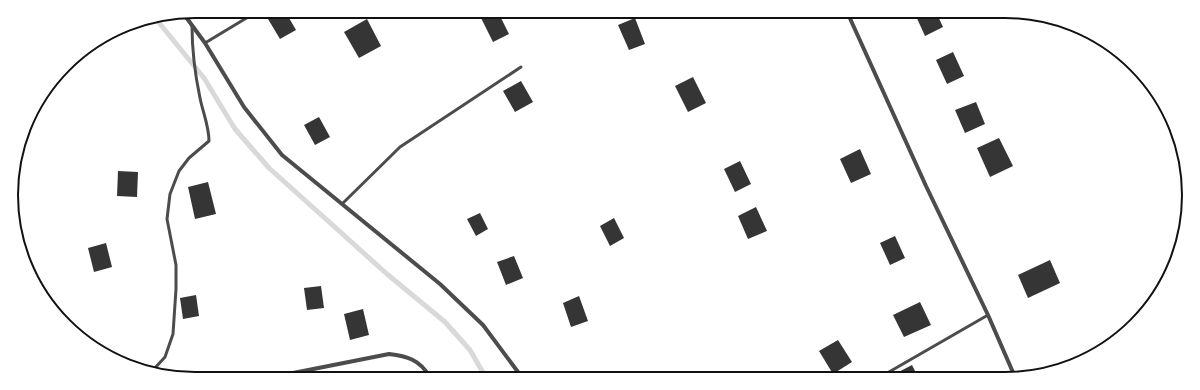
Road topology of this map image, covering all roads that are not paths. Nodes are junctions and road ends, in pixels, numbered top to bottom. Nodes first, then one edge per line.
1 (186, 18) edge
2 (246, 18) edge
3 (850, 18) edge
4 (192, 26) junction
5 (205, 43) junction
6 (521, 67) dead end
7 (342, 204) junction
8 (988, 315) junction
9 (155, 368) edge
10 (298, 372) edge
11 (427, 372) edge
12 (517, 372) edge
13 (889, 372) edge
14 (1013, 372) edge

1 - 4 street
2 - 5 lane
3 - 8 street
4 - 5 street
4 - 9 lane
5 - 7 street
6 - 7 lane
7 - 12 street
8 - 13 lane
8 - 14 street
10 - 11 street

